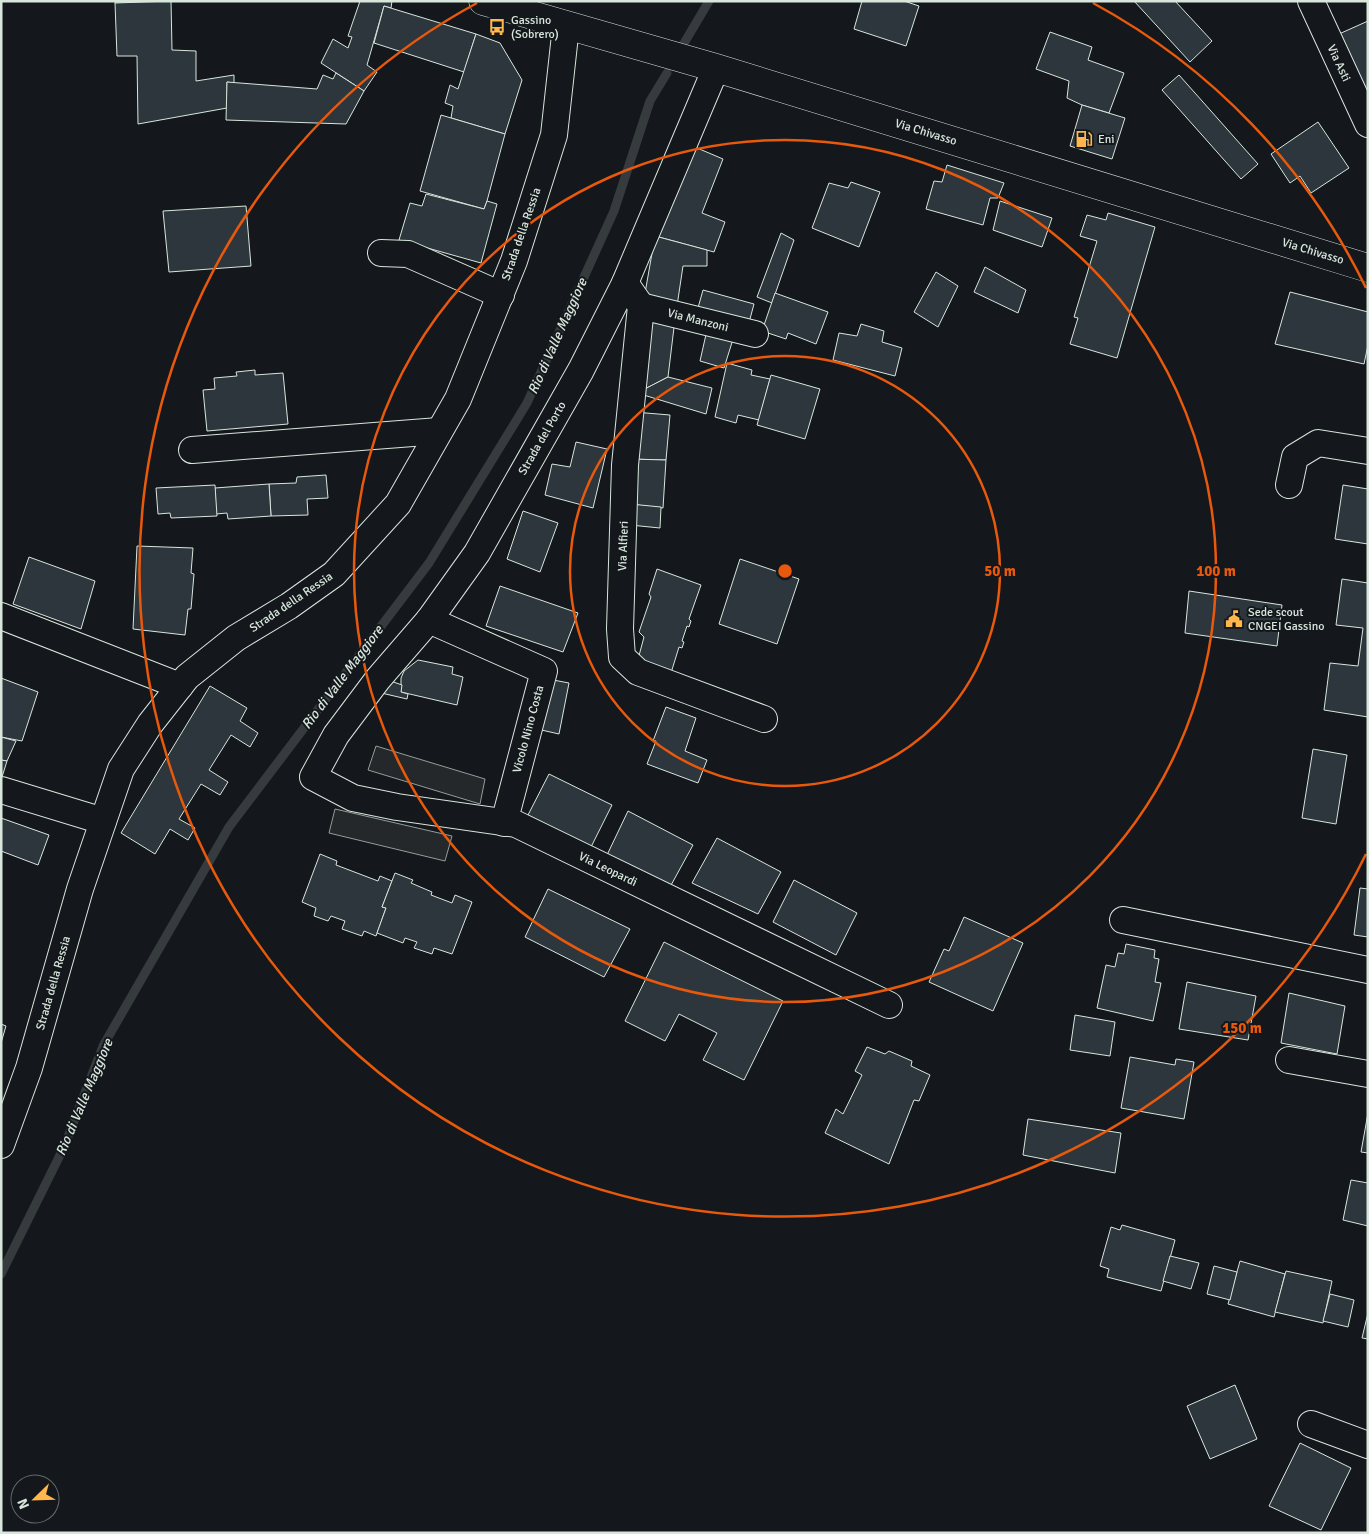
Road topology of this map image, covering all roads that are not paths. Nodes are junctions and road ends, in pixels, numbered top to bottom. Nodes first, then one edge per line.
1 (483, 1) edge
2 (1311, 1) edge
3 (566, 26) junction
4 (716, 68) junction
5 (1368, 124) edge
6 (381, 253) dead end
7 (1368, 268) edge
8 (625, 283) junction
9 (501, 295) junction
10 (641, 306) junction
11 (755, 334) dead end
12 (439, 431) junction
13 (192, 450) dead end
14 (1368, 451) edge
15 (1289, 485) dead end
16 (1, 616) edge
17 (429, 620) junction
18 (180, 686) junction
19 (764, 719) dead end
20 (313, 777) joint
21 (1, 790) edge
22 (103, 821) junction
23 (504, 823) junction
24 (1123, 920) dead end
25 (1368, 970) edge
26 (889, 1005) dead end
27 (1288, 1060) dead end
28 (1368, 1074) edge
29 (1, 1145) edge
30 (1310, 1424) dead end
31 (1368, 1445) edge

1 - 3 main road, Via Chivasso
2 - 5 street, Via Asti
3 - 4 main road, Via Chivasso
3 - 9 street, Strada della Ressia
4 - 7 main road, Via Chivasso
4 - 8 street, Strada del Porto
6 - 9 street
8 - 10 street
8 - 17 street, Strada del Porto
9 - 12 street, Strada della Ressia
10 - 11 street, Via Manzoni
10 - 19 street, Via Alfieri
12 - 13 street
12 - 18 street, Strada della Ressia
14 - 15 street
16 - 18 street
17 - 20 street, Strada del Porto
17 - 23 street, Vicolo Nino Costa
18 - 22 street, Strada della Ressia
20 - 23 street, Via Leopardi
21 - 22 street
22 - 29 street, Strada della Ressia
23 - 26 street, Via Leopardi
24 - 25 street
27 - 28 street
30 - 31 street

